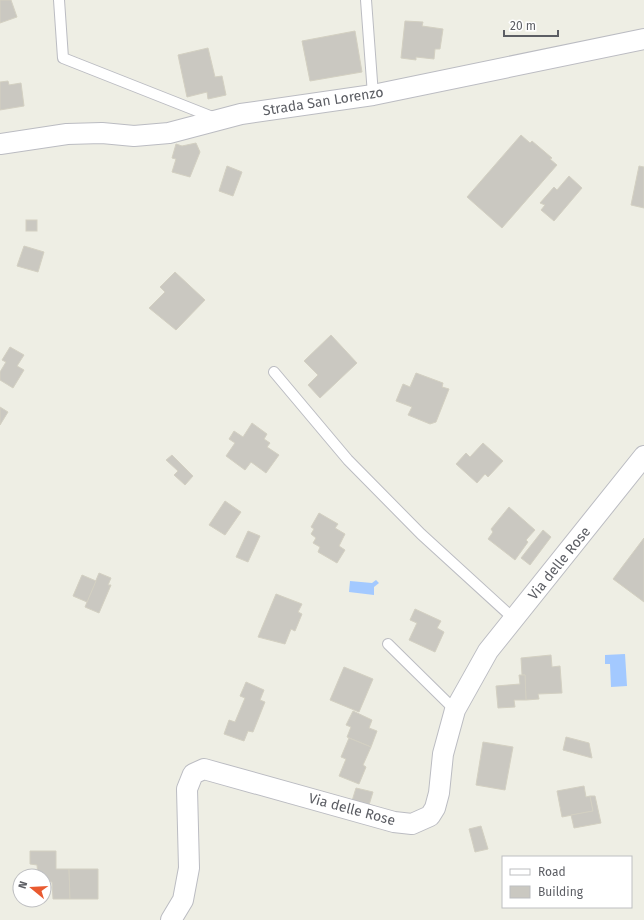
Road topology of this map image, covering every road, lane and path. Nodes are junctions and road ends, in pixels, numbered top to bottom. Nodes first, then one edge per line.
1 (59, 0) edge
2 (366, 0) edge
3 (644, 39) edge
4 (373, 95) junction
5 (218, 120) junction
6 (0, 144) edge
7 (274, 372) dead end
8 (644, 456) edge
9 (514, 619) junction
10 (388, 644) dead end
11 (455, 710) junction
12 (171, 920) edge

1 - 5 lane
2 - 4 lane
3 - 4 street, Strada San Lorenzo
4 - 5 street, Strada San Lorenzo
5 - 6 street, Strada San Lorenzo
7 - 9 lane
8 - 9 street, Via delle Rose
9 - 11 street, Via delle Rose
10 - 11 lane
11 - 12 street, Via delle Rose

